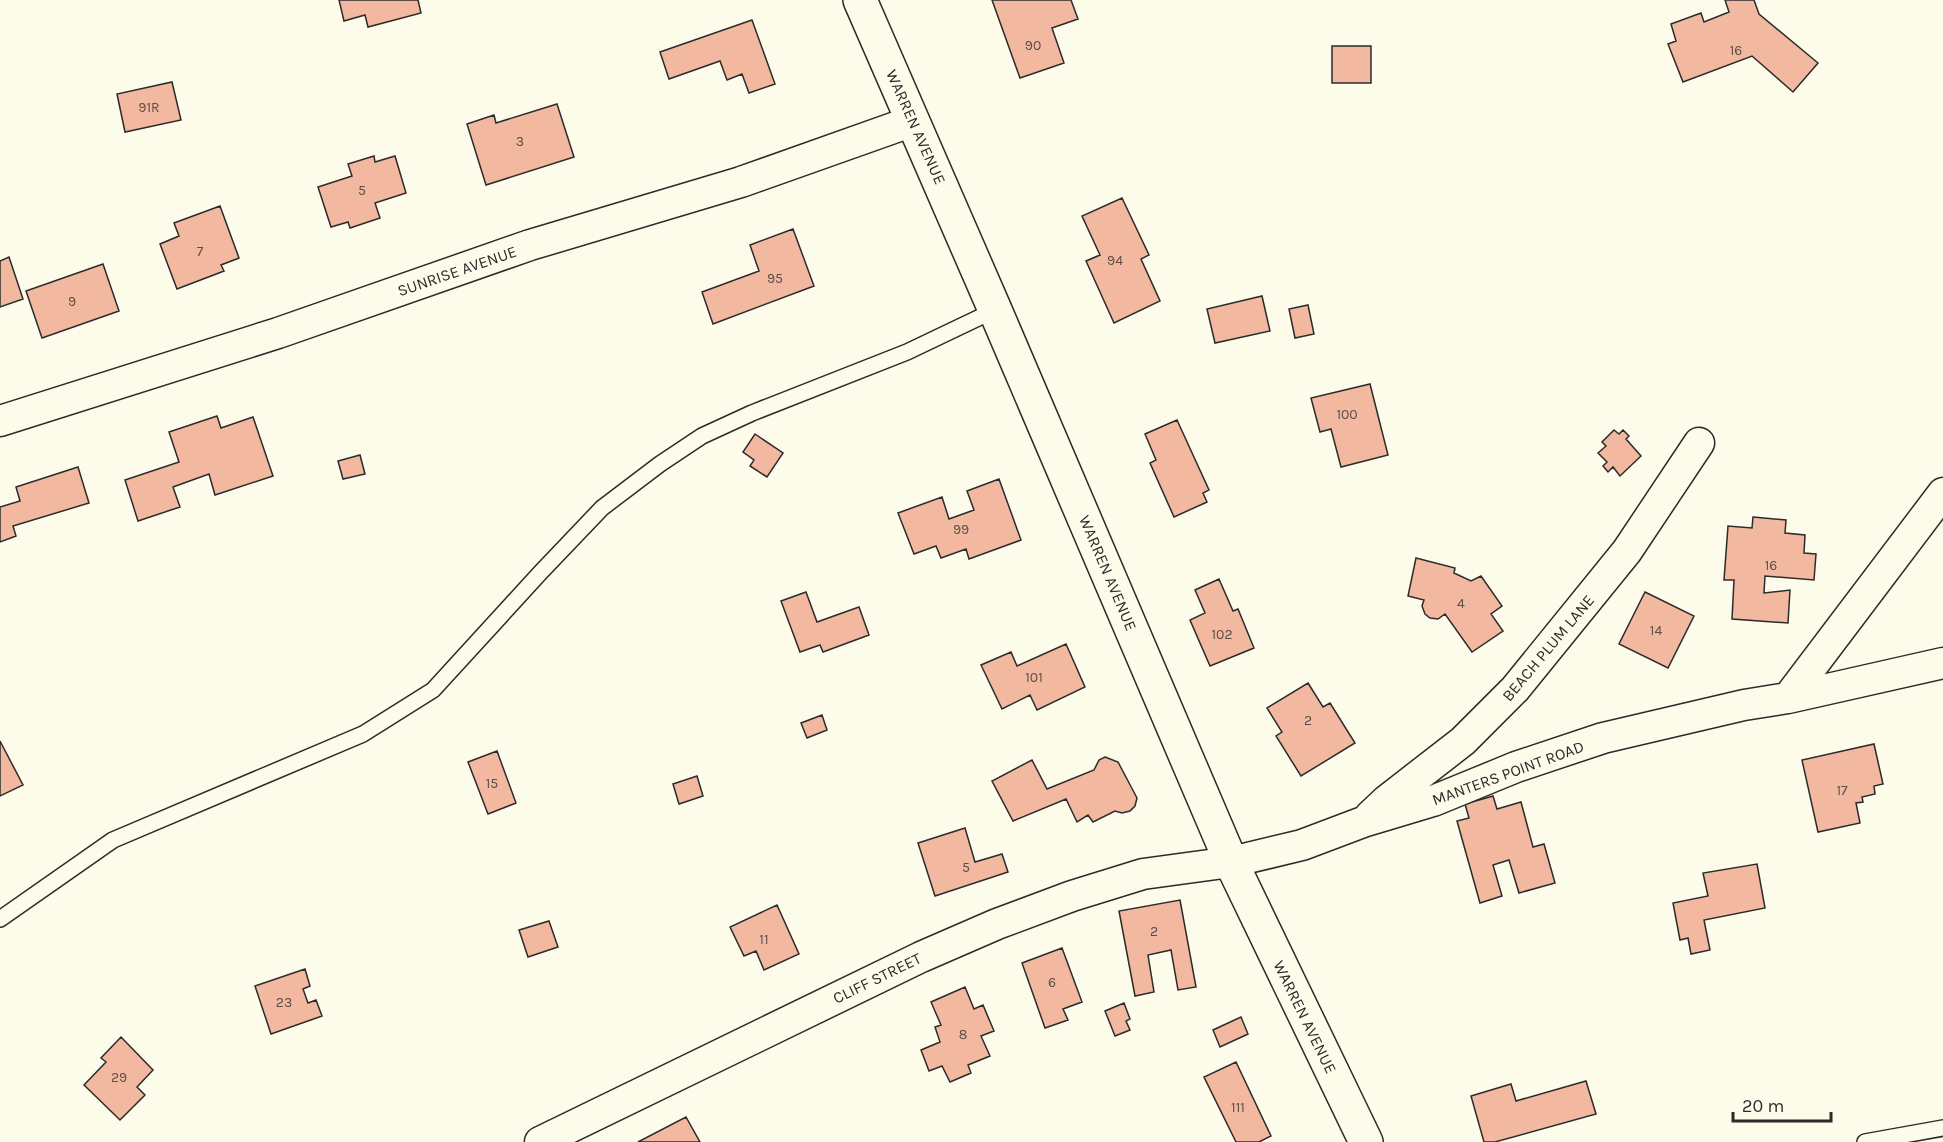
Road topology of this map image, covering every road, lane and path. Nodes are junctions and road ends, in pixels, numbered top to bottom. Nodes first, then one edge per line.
1 (860, 0) edge
2 (913, 121) junction
3 (995, 310) junction
4 (0, 421) edge
5 (1699, 443) dead end
6 (1943, 493) edge
7 (1943, 663) edge
8 (1788, 698) junction
9 (1363, 822) junction
10 (1231, 862) junction
11 (0, 919) edge
12 (1943, 1128) edge
13 (540, 1142) edge
14 (1366, 1142) edge
15 (1865, 1142) edge

1 - 2 main road, WARREN AVENUE
2 - 3 main road, WARREN AVENUE
2 - 4 street, SUNRISE AVENUE
3 - 10 main road, WARREN AVENUE
3 - 11 lane
5 - 9 street, BEACH PLUM LANE
6 - 8 street
7 - 8 street, MANTERS POINT ROAD
8 - 9 street, MANTERS POINT ROAD
9 - 10 street, MANTERS POINT ROAD
10 - 13 street, CLIFF STREET
10 - 14 main road, WARREN AVENUE
12 - 15 lane

